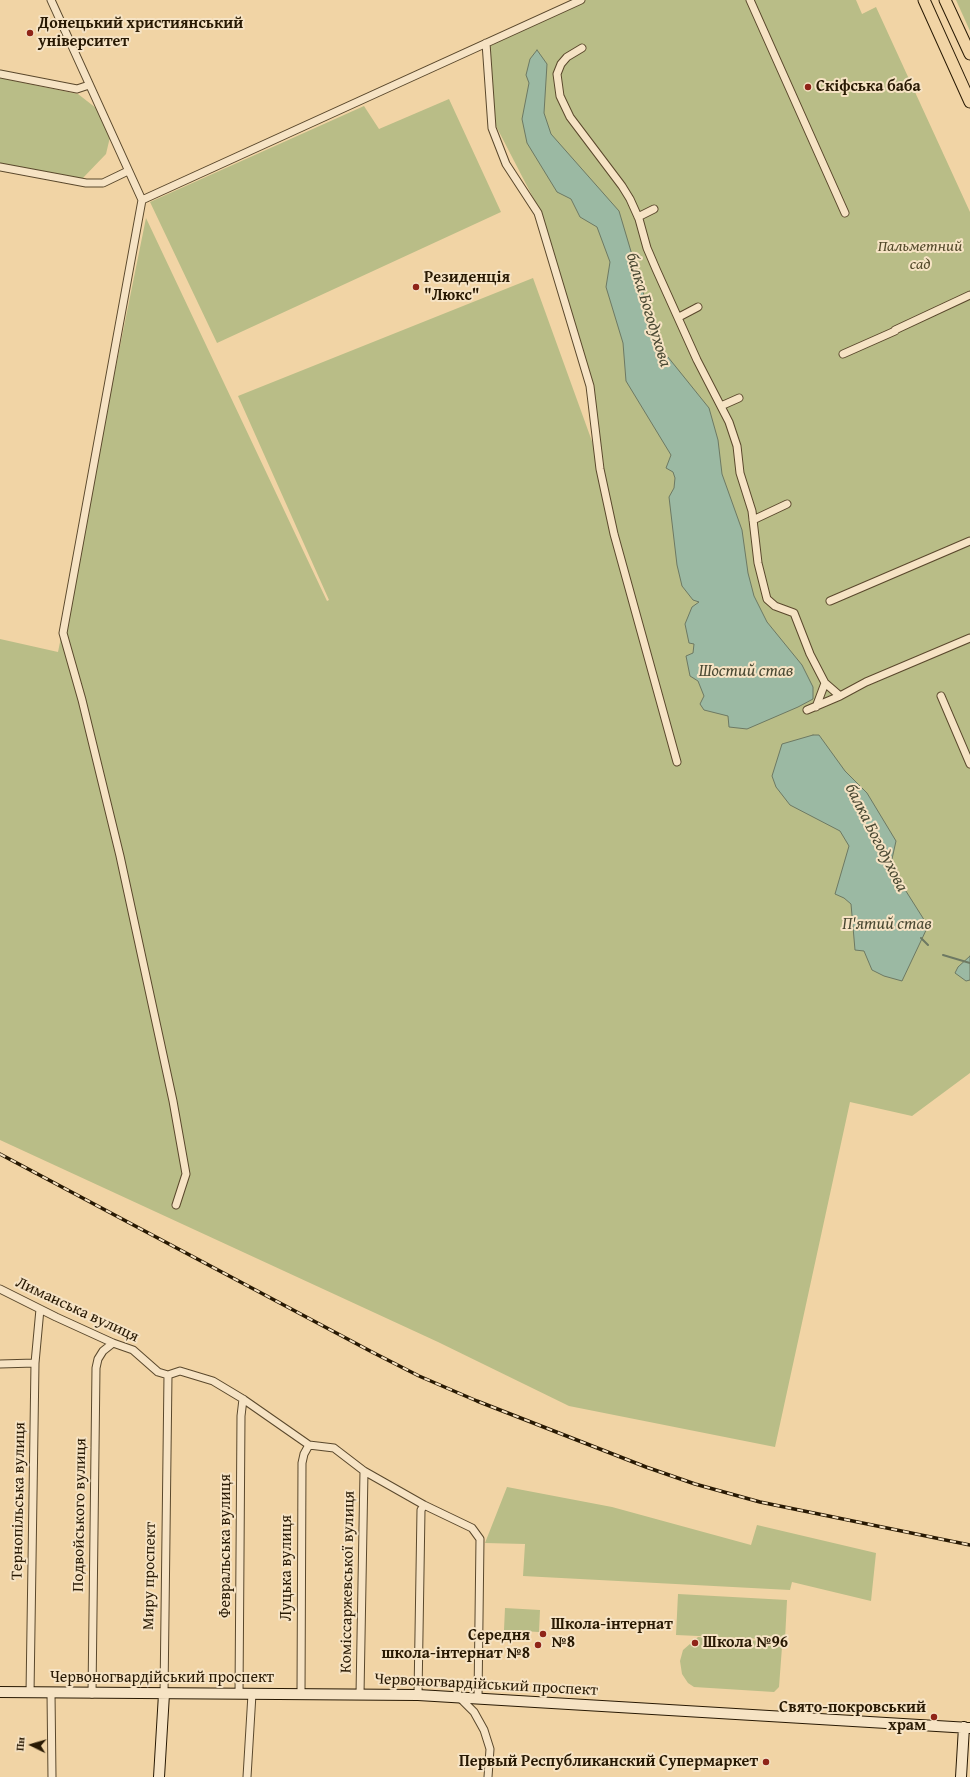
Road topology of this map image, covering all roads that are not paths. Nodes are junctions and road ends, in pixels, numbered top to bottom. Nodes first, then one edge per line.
1 (51, 0) edge
2 (581, 0) edge
3 (750, 0) edge
4 (924, 0) edge
5 (945, 0) edge
6 (486, 43) junction
7 (582, 48) dead end
8 (970, 54) edge
9 (0, 74) edge
10 (89, 85) junction
11 (970, 102) edge
12 (0, 167) edge
13 (128, 171) junction
14 (142, 200) junction
15 (654, 209) dead end
16 (845, 214) dead end
17 (638, 217) junction
18 (970, 295) edge
19 (698, 307) dead end
20 (679, 317) junction
21 (842, 354) dead end
22 (739, 398) dead end
23 (721, 406) junction
24 (787, 504) dead end
25 (753, 520) junction
26 (970, 541) edge
27 (830, 601) dead end
28 (970, 638) edge
29 (825, 683) junction
30 (840, 696) junction
31 (941, 696) dead end
32 (816, 707) junction
33 (807, 710) dead end
34 (677, 762) dead end
35 (970, 764) edge
36 (176, 1205) dead end
37 (0, 1289) edge
38 (40, 1309) junction
39 (113, 1343) junction
40 (35, 1363) junction
41 (0, 1364) edge
42 (168, 1375) junction
43 (243, 1399) junction
44 (309, 1445) junction
45 (364, 1471) junction
46 (424, 1505) junction
47 (0, 1692) edge
48 (30, 1693) junction
49 (51, 1693) junction
50 (92, 1694) junction
51 (164, 1694) junction
52 (239, 1694) junction
53 (252, 1694) junction
54 (301, 1694) junction
55 (360, 1694) junction
56 (418, 1694) junction
57 (460, 1697) junction
58 (478, 1698) junction
59 (967, 1728) edge
60 (970, 1757) edge
61 (961, 1772) edge
62 (52, 1777) edge
63 (159, 1777) edge
64 (247, 1777) edge
65 (488, 1777) edge

1 - 10 street
2 - 6 street
3 - 16 street
4 - 11 main road
5 - 8 main road
6 - 14 street
6 - 34 street
7 - 17 street
9 - 10 street
10 - 13 street
12 - 13 street
13 - 14 street
14 - 36 street
15 - 17 street
17 - 20 street
18 - 21 street
19 - 20 street
20 - 23 street
22 - 23 street
23 - 25 street
24 - 25 street
25 - 29 street
26 - 27 street
28 - 30 street
29 - 30 street
29 - 32 street
30 - 32 street
31 - 35 street
32 - 33 street
37 - 38 street, Лиманська вулиця
38 - 39 street, Лиманська вулиця
38 - 40 street, Тернопільська вулиця
39 - 42 street, Лиманська вулиця
39 - 50 street, Подвойського вулиця
40 - 41 street
40 - 48 street, Тернопільська вулиця
42 - 43 street
42 - 51 street, Миру проспект
43 - 44 street
43 - 52 street, Февральська вулиця
44 - 45 street
44 - 54 street, Луцька вулиця
45 - 46 street
45 - 55 street, Коміссаржевської вулиця
46 - 56 street
46 - 58 street
47 - 48 main road, Червоногвардійський проспект
48 - 49 main road, Червоногвардійський проспект
49 - 50 main road, Червоногвардійський проспект
49 - 62 street
50 - 51 main road, Червоногвардійський проспект
51 - 52 main road, Червоногвардійський проспект
51 - 63 main road, Миру проспект
52 - 53 main road, Червоногвардійський проспект
53 - 54 main road, Червоногвардійський проспект
53 - 64 street
54 - 55 main road, Червоногвардійський проспект
55 - 56 main road, Червоногвардійський проспект
56 - 57 main road, Червоногвардійський проспект
57 - 58 main road, Червоногвардійський проспект
57 - 65 street
58 - 59 main road, Червоногвардійський проспект
59 - 61 main road
60 - 61 main road

